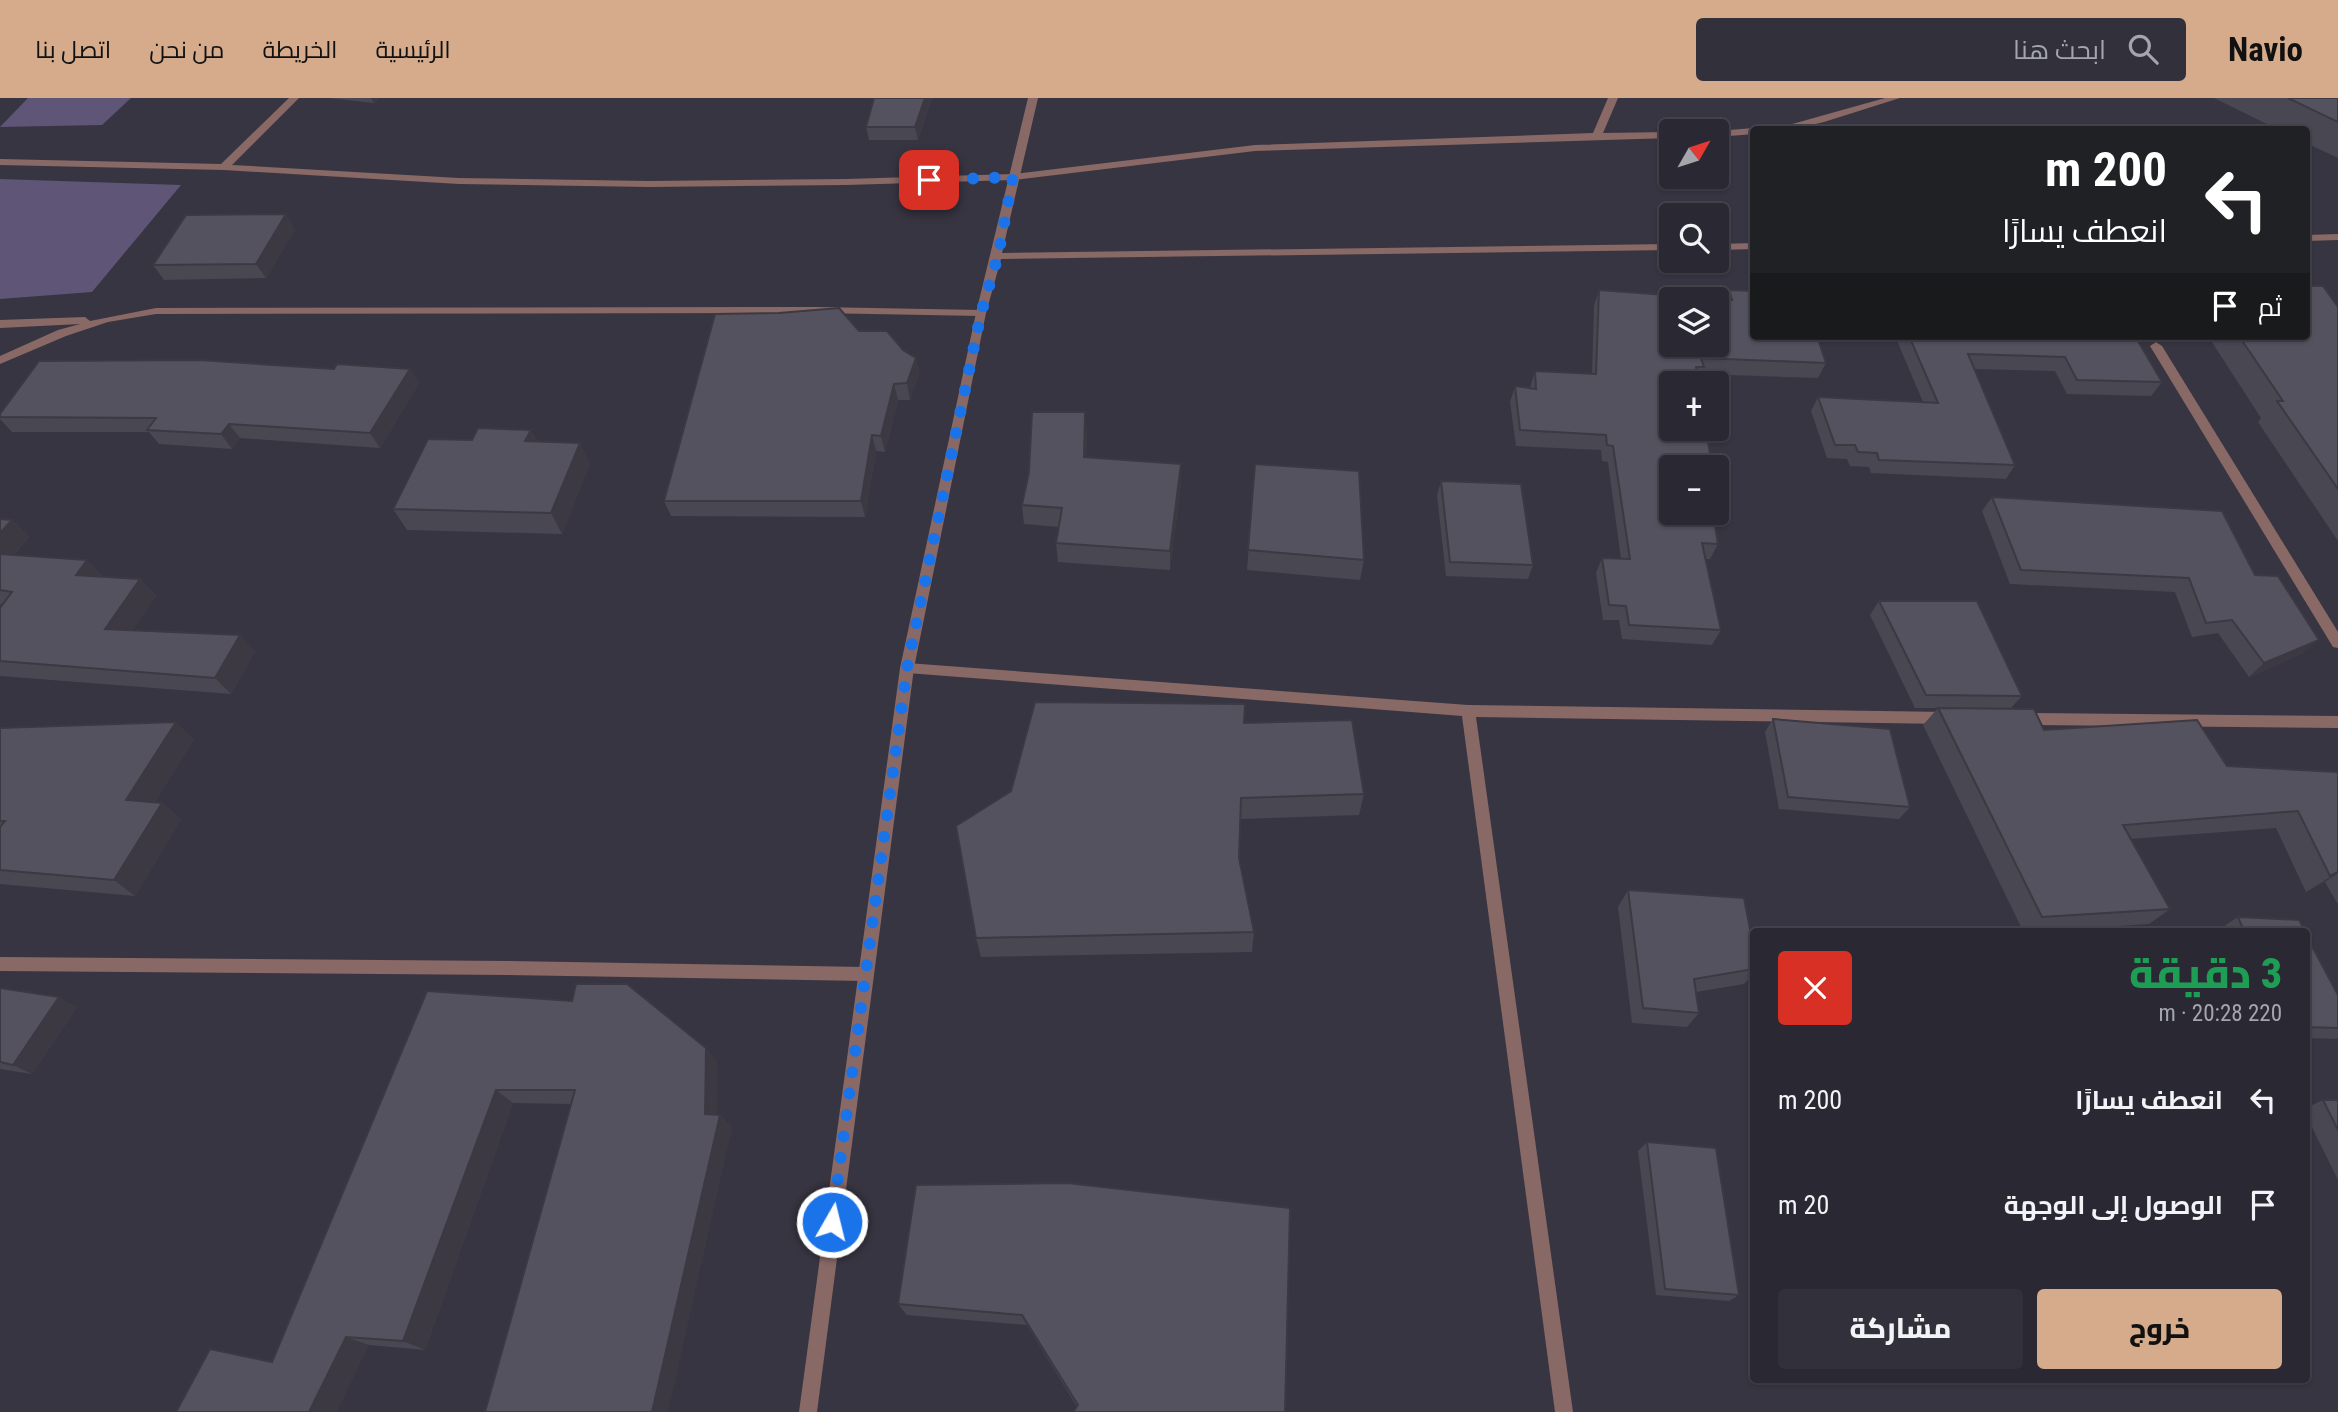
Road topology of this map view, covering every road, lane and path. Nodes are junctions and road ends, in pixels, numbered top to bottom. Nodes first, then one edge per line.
1 (294, 98) edge
2 (1033, 98) edge
3 (1613, 98) edge
4 (1895, 98) edge
5 (1793, 126) edge
6 (1750, 131) edge
7 (1729, 133) edge
8 (1659, 135) edge
9 (1597, 136) junction
10 (0, 162) edge
11 (224, 167) junction
12 (1013, 177) junction
13 (2338, 237) edge
14 (2310, 238) edge
15 (1750, 246) edge
16 (1659, 247) edge
17 (1729, 247) edge
18 (998, 256) junction
19 (981, 313) junction
20 (107, 319) junction
21 (0, 324) edge
22 (2156, 346) dead end
23 (0, 360) edge
24 (2338, 643) edge
25 (907, 668) junction
26 (1468, 711) junction
27 (1966, 718) edge
28 (2007, 719) edge
29 (2338, 722) edge
30 (0, 964) edge
31 (865, 974) junction
32 (808, 1412) edge
33 (1564, 1412) edge

1 - 11 street
2 - 12 street
3 - 9 street
4 - 5 street
6 - 7 street
8 - 9 street
9 - 12 street
10 - 11 street
11 - 12 street
12 - 18 street
13 - 14 street
15 - 17 street
16 - 18 street
18 - 19 street
19 - 20 street
19 - 25 street
20 - 21 street
20 - 23 street
22 - 24 street
25 - 26 street
25 - 31 street
26 - 27 street
26 - 33 street
28 - 29 street
30 - 31 street
31 - 32 street

